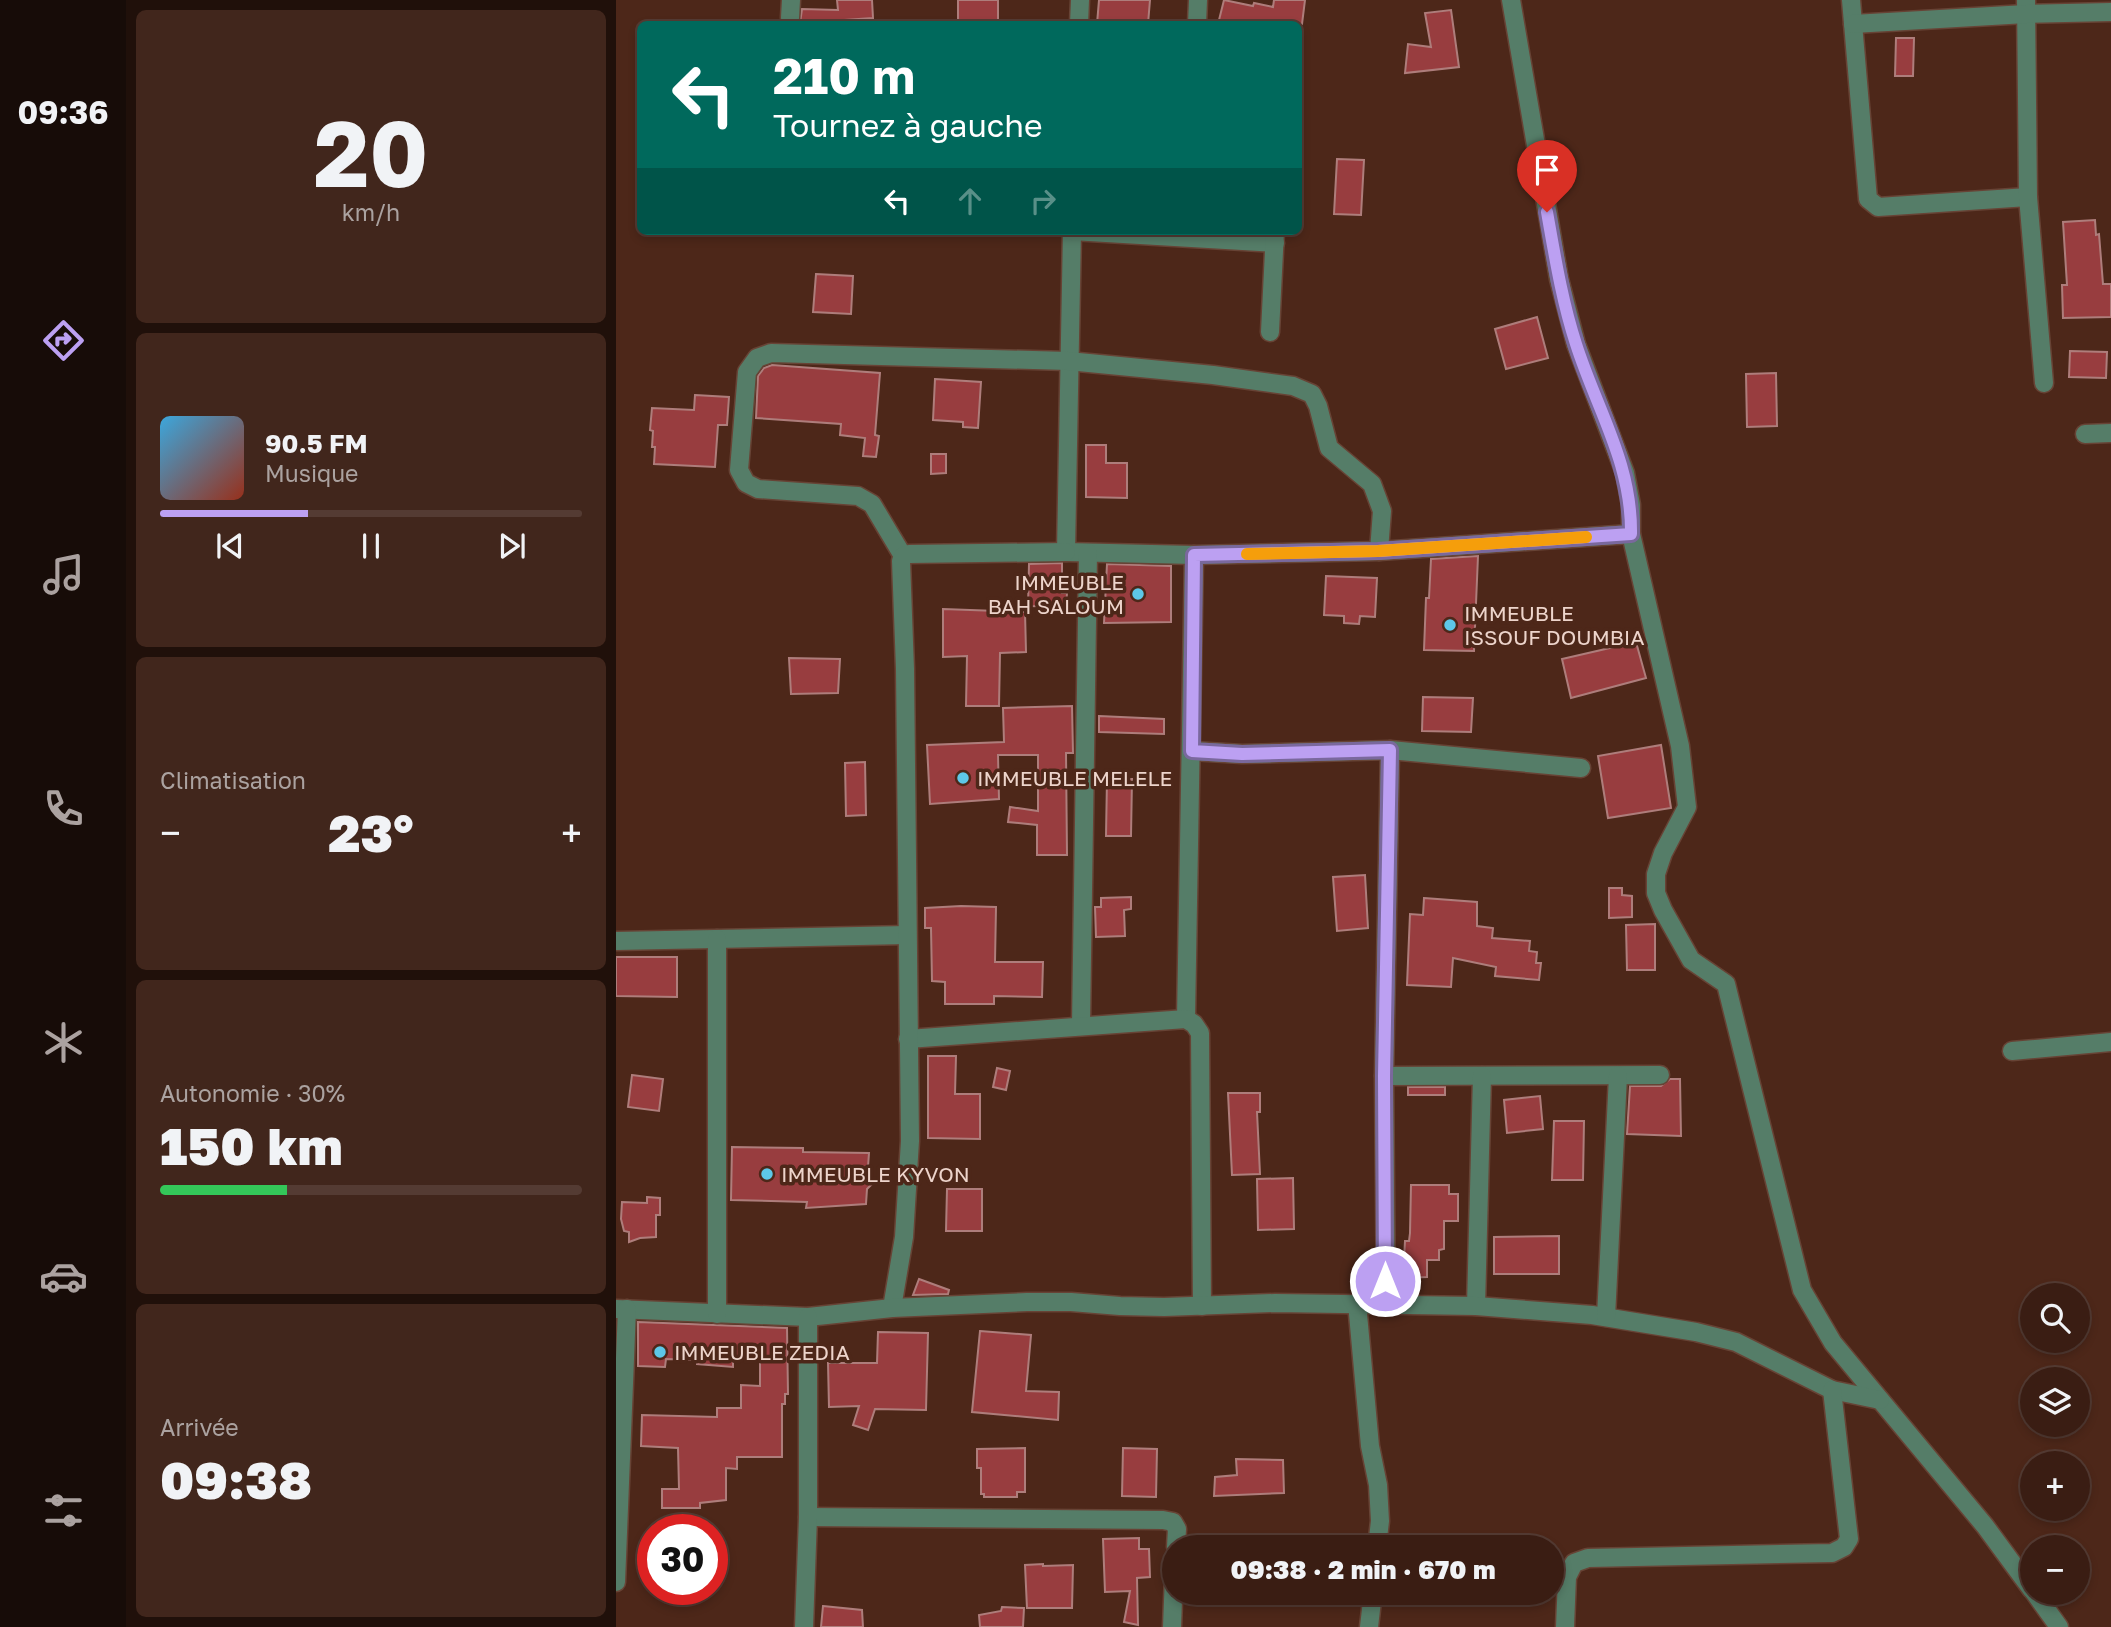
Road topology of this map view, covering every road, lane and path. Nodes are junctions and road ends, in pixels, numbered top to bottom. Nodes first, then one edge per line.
1 (1080, 0) edge
2 (1198, 0) edge
3 (1511, 0) edge
4 (1851, 0) edge
5 (2026, 7) edge
6 (2111, 12) edge
7 (1079, 21) edge
8 (1197, 21) edge
9 (1853, 24) junction
10 (2028, 197) junction
11 (1072, 235) edge
12 (1207, 235) edge
13 (1275, 237) edge
14 (1270, 332) dead end
15 (1068, 361) junction
16 (2044, 383) dead end
17 (2111, 433) edge
18 (2085, 434) dead end
19 (1631, 534) junction
20 (1378, 551) junction
21 (1066, 552) junction
22 (1088, 553) junction
23 (1194, 555) junction
24 (903, 556) junction
25 (1390, 750) junction
26 (1192, 751) junction
27 (1581, 768) dead end
28 (907, 935) junction
29 (717, 939) junction
30 (616, 941) edge
31 (1186, 1019) junction
32 (1081, 1025) junction
33 (908, 1039) junction
34 (2111, 1042) edge
35 (2012, 1051) dead end
36 (1660, 1075) dead end
37 (1384, 1076) junction
38 (1482, 1076) junction
39 (1618, 1076) junction
40 (1357, 1303) junction
41 (1202, 1306) junction
42 (1386, 1306) junction
43 (1476, 1306) junction
44 (892, 1308) junction
45 (622, 1309) edge
46 (717, 1314) junction
47 (808, 1317) junction
48 (1606, 1317) junction
49 (1832, 1390) junction
50 (1880, 1400) junction
51 (808, 1517) junction
52 (1177, 1535) edge
53 (1378, 1535) edge
54 (2020, 1573) edge
55 (616, 1582) edge
56 (1173, 1605) edge
57 (1372, 1605) edge
58 (2043, 1605) edge
59 (804, 1627) edge
60 (1172, 1627) edge
61 (1369, 1627) edge
62 (1564, 1627) edge
63 (2059, 1627) edge

1 - 7 street
2 - 8 street
3 - 19 street
4 - 9 street
5 - 6 street
5 - 9 street
5 - 10 street
9 - 10 street
10 - 16 street
11 - 15 street
12 - 13 street
13 - 14 street
15 - 20 street
15 - 21 street
15 - 24 street
17 - 18 street
19 - 20 street
19 - 50 street
20 - 23 street
21 - 22 street
21 - 24 street
22 - 23 street
22 - 32 street
23 - 26 street
24 - 28 street
25 - 26 street
25 - 27 street
25 - 37 street
26 - 31 street
28 - 29 street
28 - 33 street
29 - 30 street
29 - 46 street
31 - 32 street
31 - 41 street
32 - 33 street
33 - 44 street
34 - 35 street
36 - 39 street
37 - 38 street
37 - 42 street
38 - 39 street
38 - 43 street
39 - 48 street
40 - 41 street
40 - 42 street
40 - 53 street
41 - 44 street
42 - 43 street
43 - 48 street
44 - 47 street
45 - 46 street
45 - 55 street
46 - 47 street
47 - 51 street
48 - 49 street
49 - 50 street
49 - 62 street
50 - 54 street
51 - 52 street
51 - 59 street
56 - 60 street
57 - 61 street
58 - 63 street

